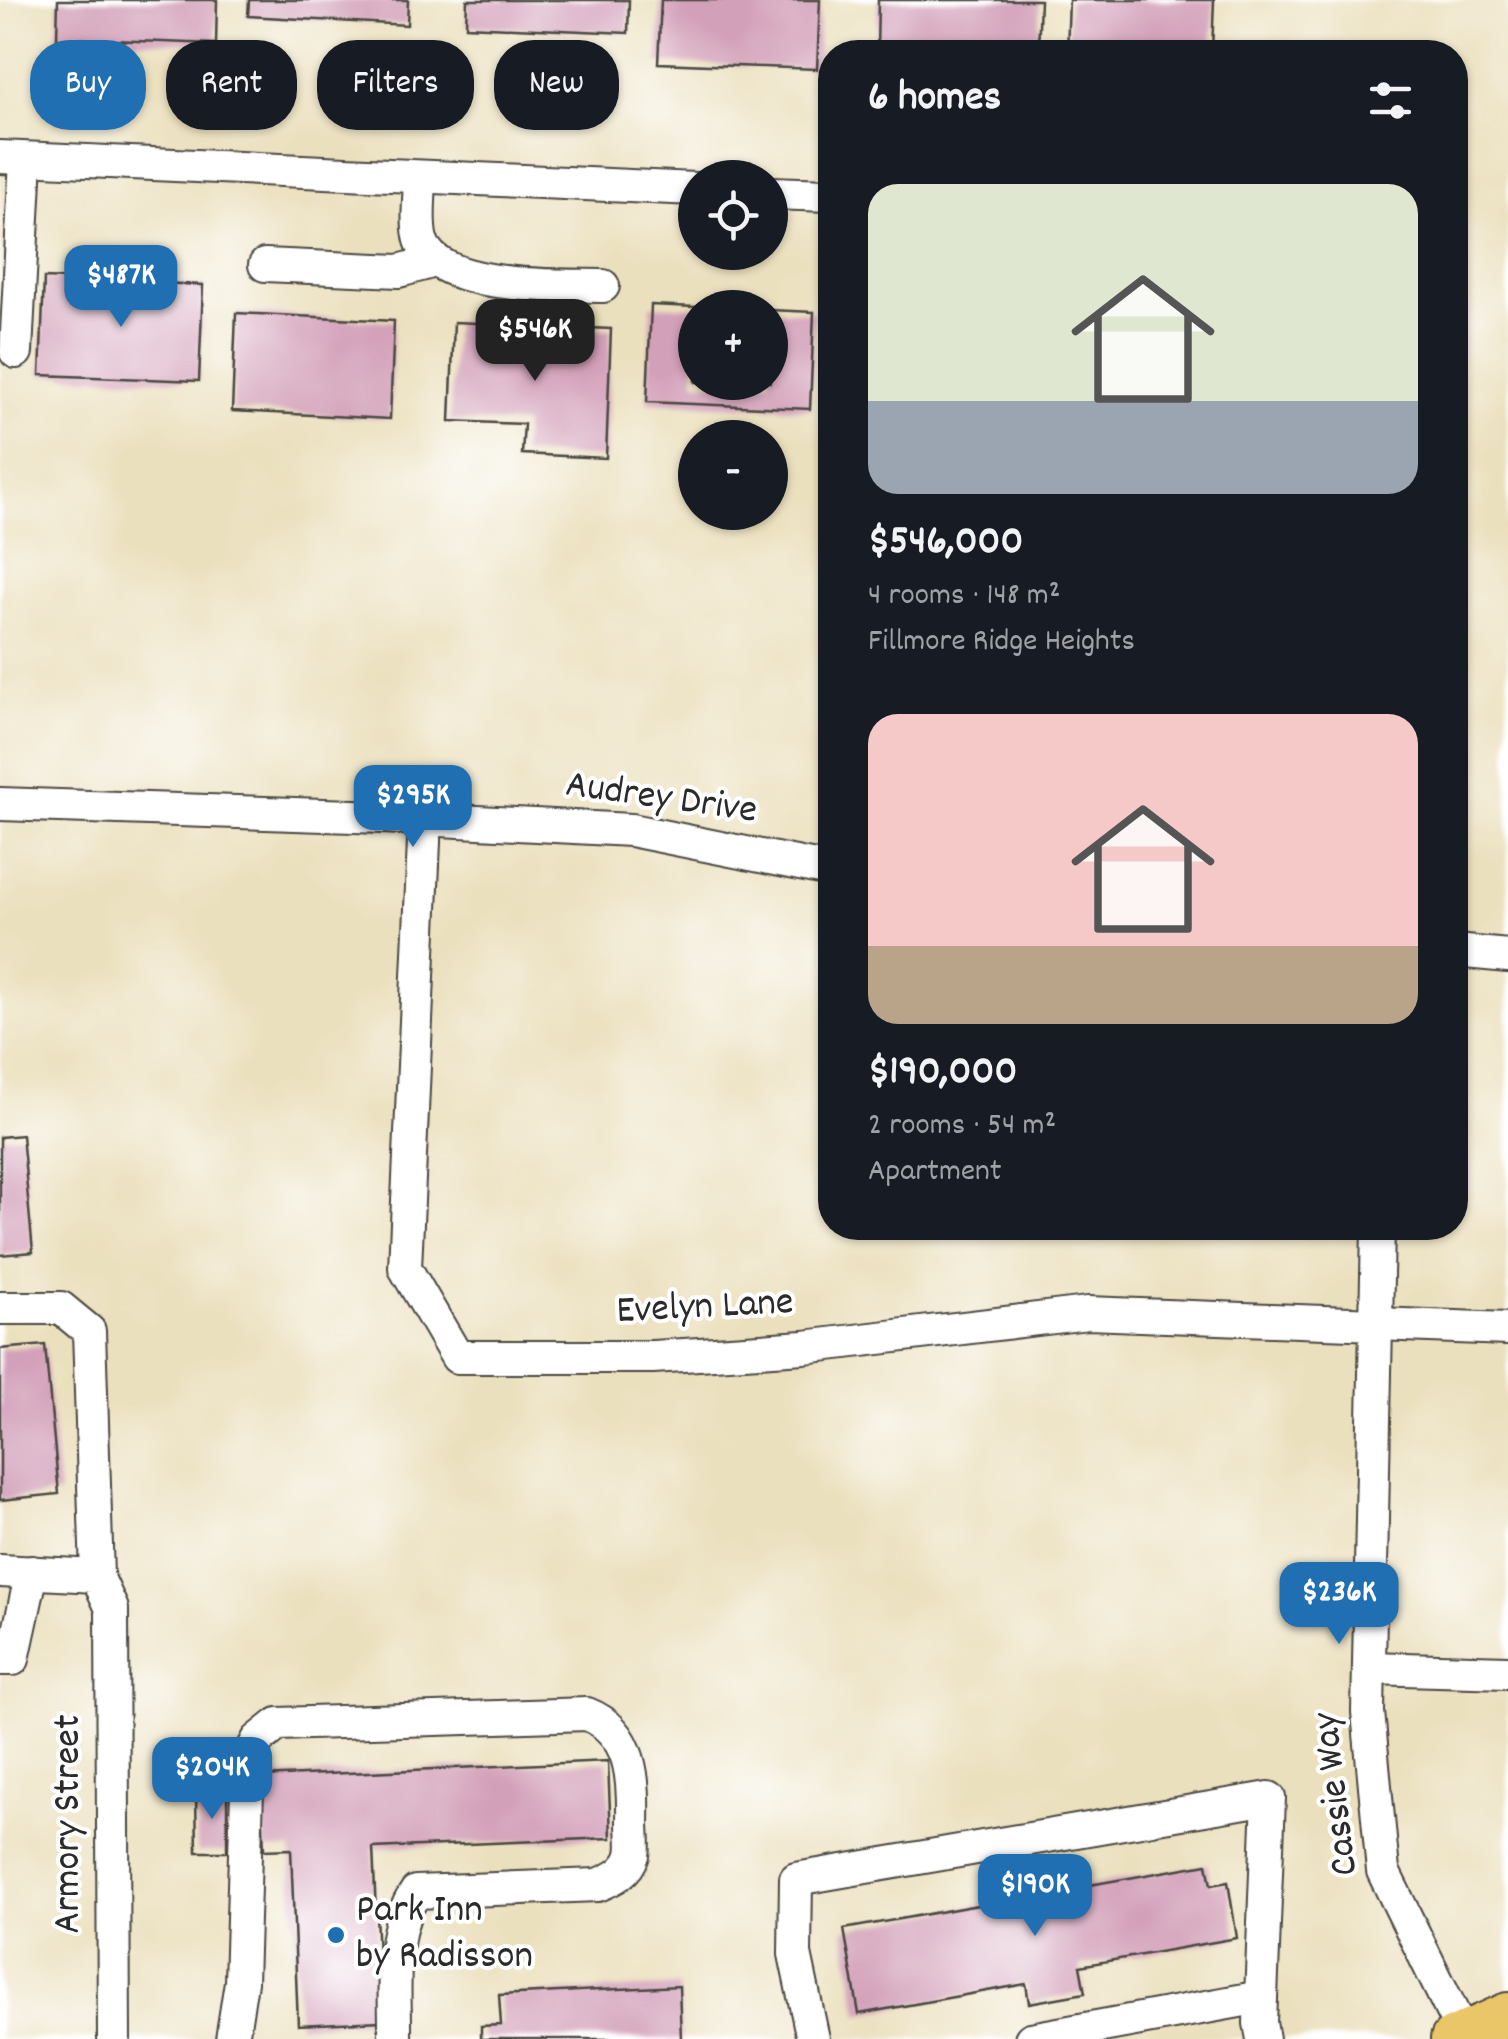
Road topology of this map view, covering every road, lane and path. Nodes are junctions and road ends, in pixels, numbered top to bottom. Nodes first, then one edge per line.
1 (13, 158) edge
2 (420, 177) junction
3 (678, 188) edge
4 (788, 194) edge
5 (818, 195) edge
6 (435, 260) junction
7 (265, 265) dead end
8 (603, 286) dead end
9 (16, 352) dead end
10 (0, 804) edge
11 (425, 819) junction
12 (818, 868) edge
13 (1468, 952) edge
14 (1508, 956) edge
15 (1378, 1240) edge
16 (0, 1308) edge
17 (1377, 1324) junction
18 (1508, 1330) edge
19 (16, 1571) edge
20 (97, 1576) junction
21 (0, 1659) edge
22 (1369, 1668) junction
23 (1508, 1672) edge
24 (1261, 1996) junction
25 (1508, 2014) edge
26 (1458, 2036) edge
27 (114, 2039) edge
28 (232, 2039) edge
29 (395, 2039) edge
30 (813, 2039) edge
31 (1031, 2039) edge
32 (1263, 2039) edge

1 - 2 street
1 - 9 street
2 - 3 street
2 - 6 street
4 - 5 street
6 - 7 street
6 - 8 street
10 - 11 street, Audrey Drive
11 - 12 street, Audrey Drive
11 - 17 street, Evelyn Lane
13 - 14 street
15 - 17 street, Cassie Way
16 - 20 street
17 - 18 street, Evelyn Lane
17 - 22 street, Cassie Way
19 - 20 street
19 - 21 street
20 - 27 street, Armory Street
22 - 23 street
22 - 26 street, Cassie Way
24 - 30 street
24 - 31 street
24 - 32 street
25 - 26 main road
28 - 29 street

